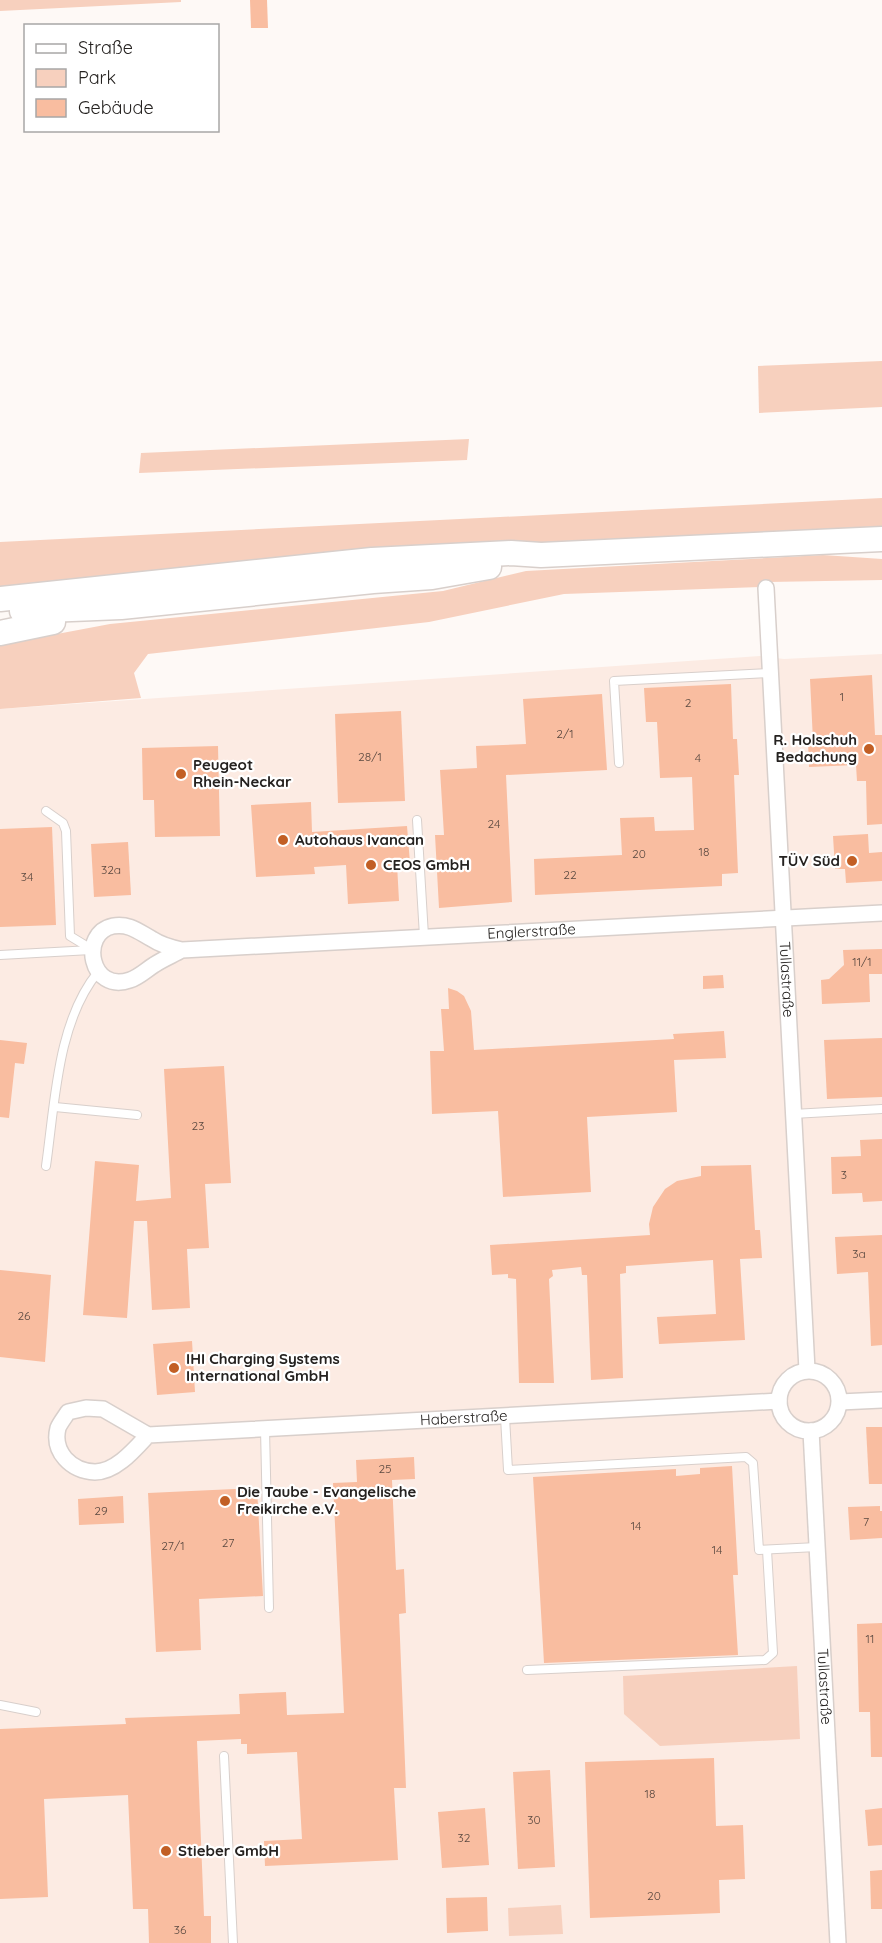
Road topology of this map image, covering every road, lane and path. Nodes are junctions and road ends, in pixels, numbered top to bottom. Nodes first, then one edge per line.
1 (882, 539) edge
2 (541, 555) junction
3 (766, 588) dead end
4 (0, 599) edge
5 (121, 607) junction
6 (0, 612) edge
7 (0, 633) edge
8 (770, 673) junction
9 (619, 763) dead end
10 (46, 811) dead end
11 (417, 820) dead end
12 (882, 913) edge
13 (782, 919) junction
14 (424, 936) junction
15 (93, 950) junction
16 (182, 950) junction
17 (0, 955) edge
18 (99, 972) junction
19 (55, 1107) junction
20 (882, 1109) edge
21 (793, 1114) junction
22 (137, 1115) dead end
23 (46, 1166) dead end
24 (807, 1370) junction
25 (882, 1400) edge
26 (779, 1401) junction
27 (840, 1402) junction
28 (505, 1417) junction
29 (265, 1429) junction
30 (811, 1431) junction
31 (148, 1436) junction
32 (817, 1547) junction
33 (767, 1550) junction
34 (269, 1608) dead end
35 (527, 1670) dead end
36 (0, 1705) edge
37 (36, 1712) dead end
38 (224, 1756) dead end
39 (233, 1943) edge
40 (838, 1943) edge

1 - 2 main road
2 - 4 main road
2 - 5 main road
3 - 8 street, Tullastraße
5 - 6 main road
5 - 7 main road
8 - 9 lane
8 - 13 street, Tullastraße
10 - 15 lane
11 - 14 lane
12 - 13 street, Englerstraße
13 - 14 street, Englerstraße
13 - 21 street, Tullastraße
14 - 16 street, Englerstraße
15 - 16 street, Englerstraße
15 - 17 lane
15 - 18 street
16 - 18 street, Englerstraße
18 - 19 lane
19 - 22 lane
19 - 23 lane
20 - 21 lane
21 - 24 street, Tullastraße
24 - 26 street
24 - 27 street
25 - 27 street
26 - 28 street, Haberstraße
26 - 30 street
27 - 30 street
28 - 29 street, Haberstraße
28 - 33 lane
29 - 31 street, Haberstraße
29 - 34 lane
30 - 32 street, Tullastraße
31 - 31 street
32 - 33 lane
32 - 40 street, Tullastraße
33 - 35 lane
36 - 37 lane
38 - 39 lane

